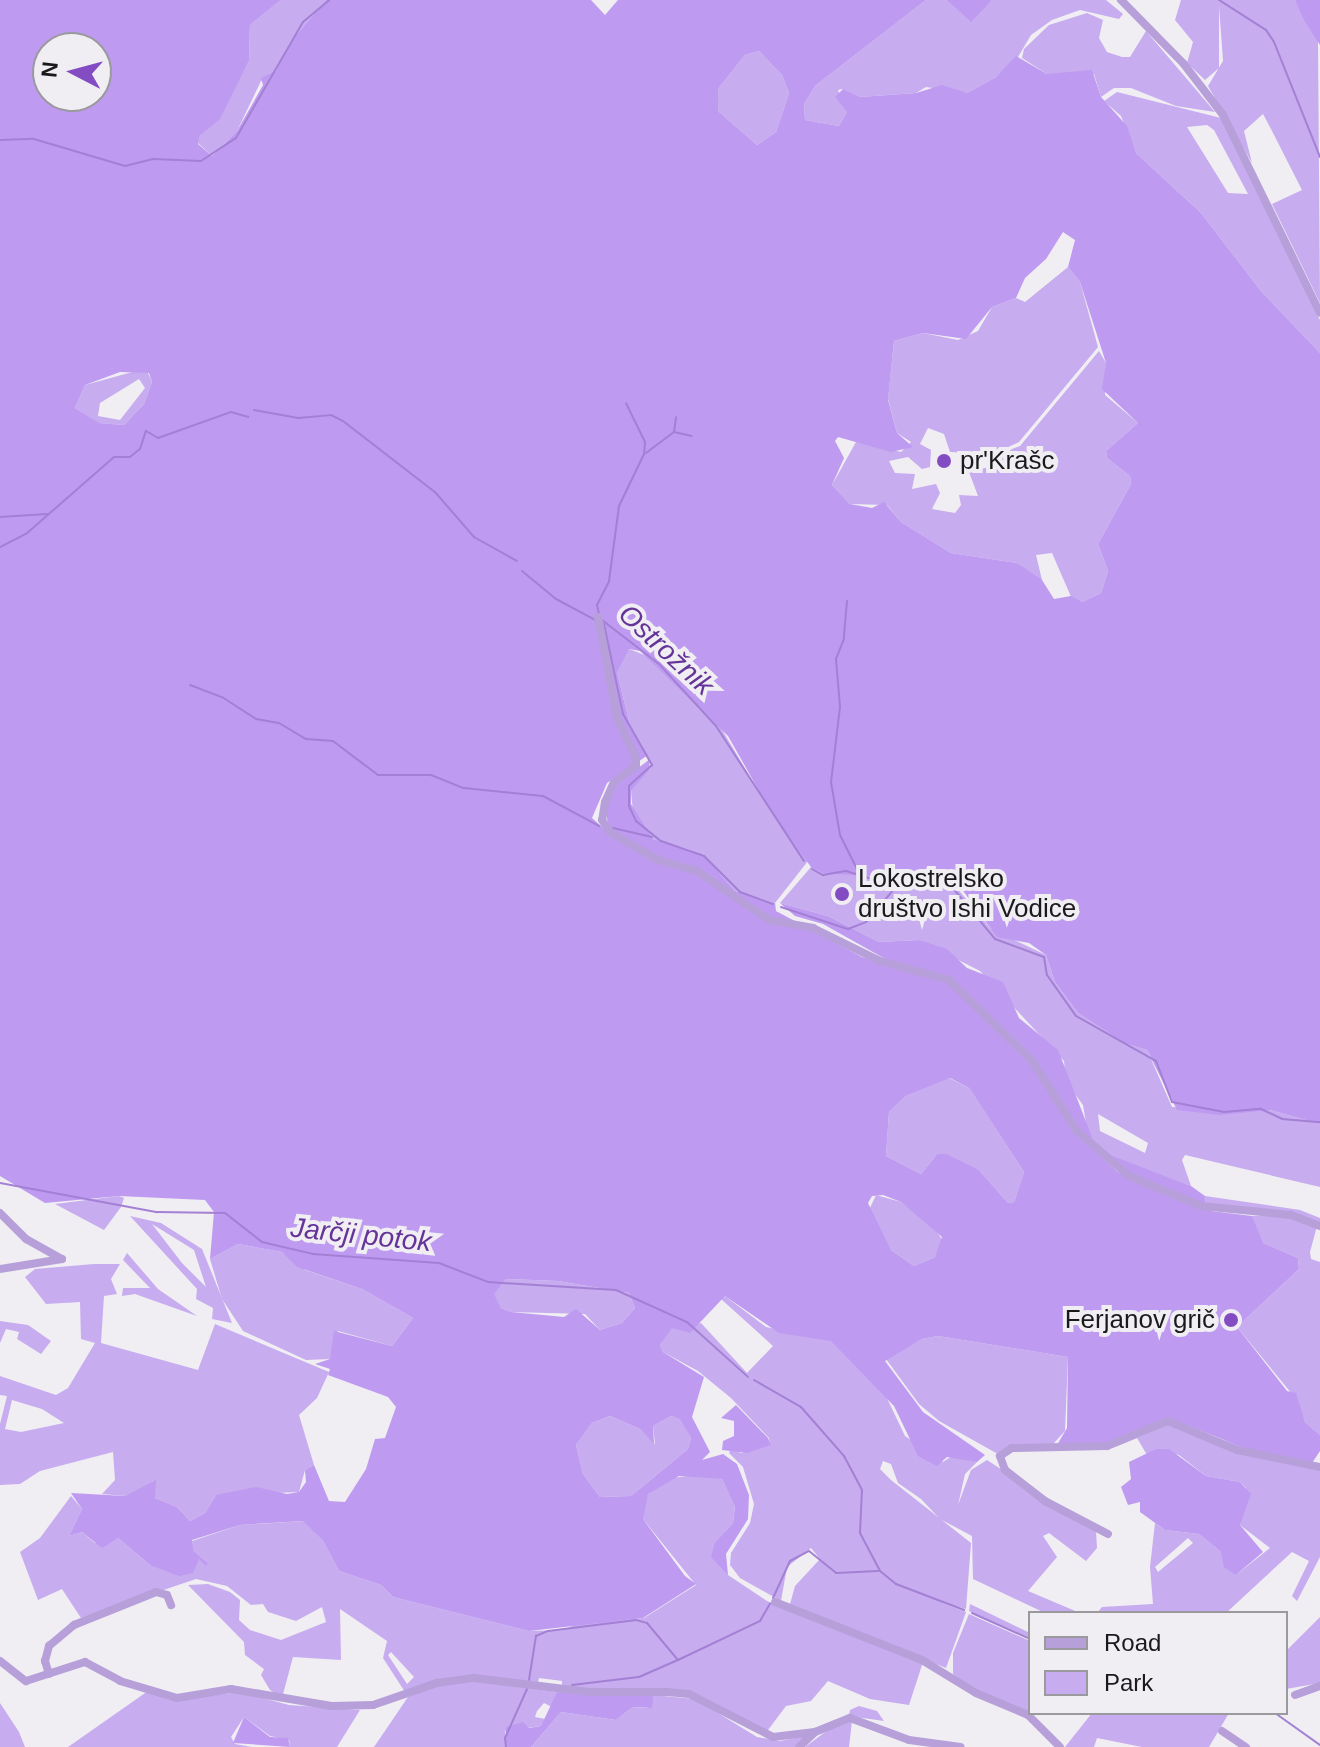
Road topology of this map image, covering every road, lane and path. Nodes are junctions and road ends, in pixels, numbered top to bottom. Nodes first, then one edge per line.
1 (1121, 0) edge
2 (1320, 313) edge
3 (598, 617) dead end
4 (0, 1213) edge
5 (1320, 1226) edge
6 (0, 1269) edge
7 (1320, 1467) edge
8 (1108, 1534) dead end
9 (775, 1602) dead end
10 (171, 1605) dead end
11 (0, 1661) edge
12 (49, 1674) junction
13 (1320, 1686) edge
14 (1295, 1695) dead end
15 (1222, 1731) dead end
16 (815, 1732) junction
17 (799, 1747) edge
18 (961, 1747) edge
19 (1060, 1747) edge
20 (1246, 1747) edge

1 - 2 street
3 - 5 street
4 - 6 street
7 - 8 street
9 - 19 street
10 - 12 street
11 - 12 street
12 - 16 street
13 - 14 street
15 - 20 street
16 - 17 street
16 - 18 street

